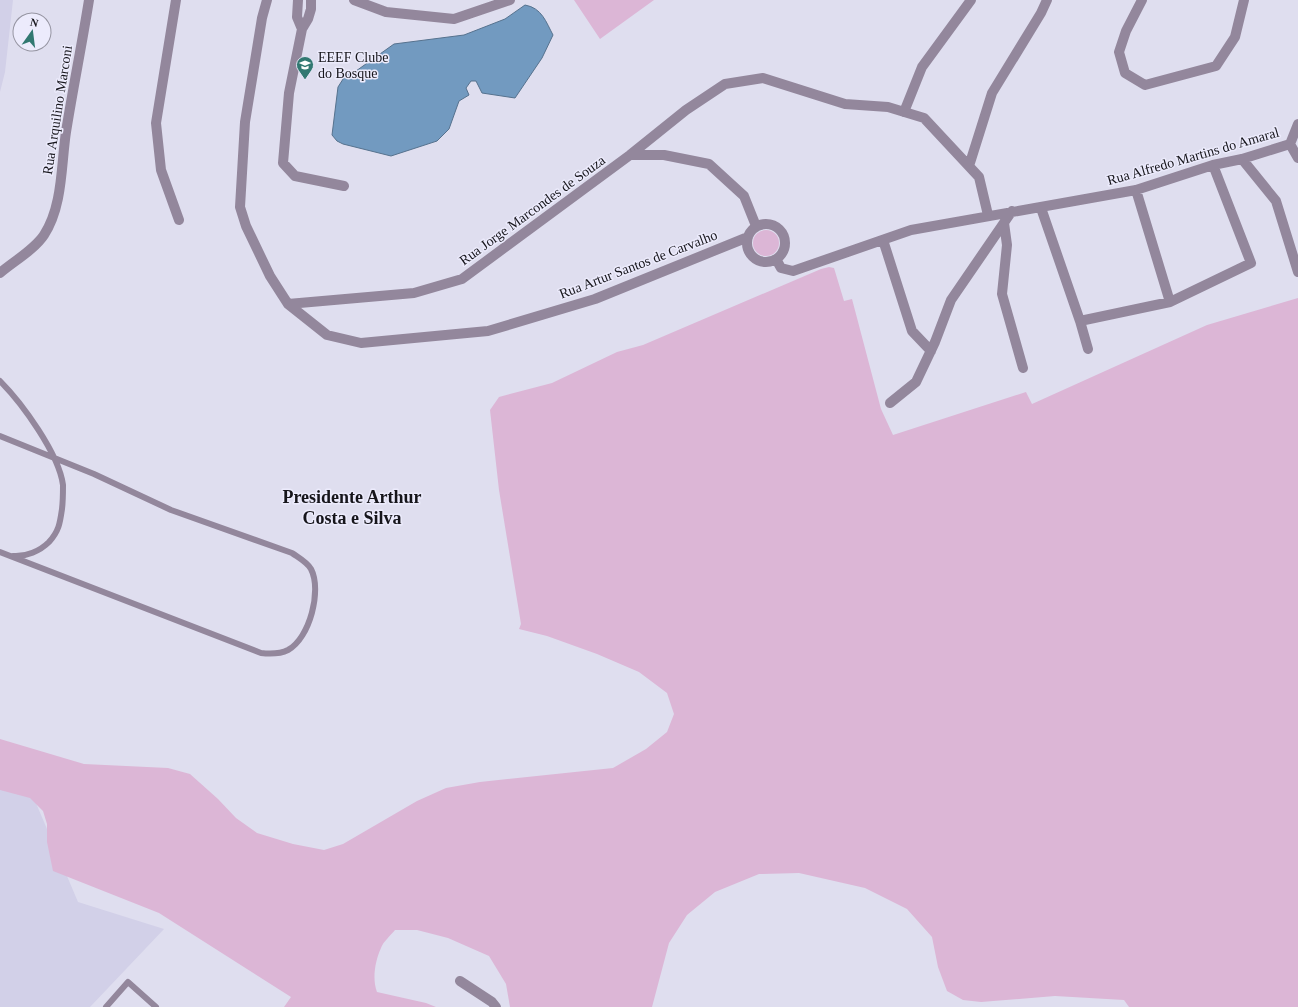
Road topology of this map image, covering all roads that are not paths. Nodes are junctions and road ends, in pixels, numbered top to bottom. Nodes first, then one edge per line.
1 (89, 0) edge
2 (176, 0) edge
3 (267, 0) edge
4 (298, 0) edge
5 (311, 0) edge
6 (354, 0) edge
7 (510, 0) edge
8 (971, 0) edge
9 (1046, 0) edge
10 (1142, 0) edge
11 (1244, 0) edge
12 (302, 29) junction
13 (904, 112) junction
14 (1298, 124) edge
15 (1290, 144) junction
16 (630, 155) junction
17 (1298, 158) edge
18 (1242, 159) junction
19 (1213, 165) junction
20 (969, 166) junction
21 (344, 186) dead end
22 (1136, 190) junction
23 (1041, 208) junction
24 (1012, 211) junction
25 (988, 216) junction
26 (178, 220) dead end
27 (1004, 223) junction
28 (756, 226) junction
29 (748, 237) junction
30 (883, 240) junction
31 (776, 259) junction
32 (1298, 272) edge
33 (0, 273) edge
34 (1170, 302) junction
35 (288, 304) junction
36 (1080, 321) junction
37 (1088, 349) dead end
38 (931, 351) junction
39 (1023, 368) dead end
40 (0, 382) edge
41 (890, 403) dead end
42 (0, 436) edge
43 (54, 456) junction
44 (0, 552) edge
45 (10, 556) junction
46 (460, 981) dead end
47 (106, 1007) edge
48 (156, 1007) edge
49 (496, 1007) edge

1 - 33 street, Rua Arquilino Marconi
2 - 26 street
3 - 35 street
4 - 12 street
5 - 12 street
6 - 7 street
8 - 13 street
9 - 20 street
10 - 11 street
12 - 21 street
13 - 16 street, Rua Jorge Marcondes de Souza
13 - 20 street, Rua Jorge Marcondes de Souza
14 - 15 street, Rua Alfredo Martins do Amaral
15 - 17 street
15 - 18 street, Rua Alfredo Martins do Amaral
16 - 28 street
16 - 35 street, Rua Jorge Marcondes de Souza
18 - 19 street, Rua Alfredo Martins do Amaral
18 - 32 street
19 - 22 street, Rua Alfredo Martins do Amaral
19 - 34 street
20 - 25 street, Rua Jorge Marcondes de Souza
22 - 23 street, Rua Alfredo Martins do Amaral
22 - 34 street
23 - 24 street, Rua Alfredo Martins do Amaral
23 - 36 street
24 - 25 street, Rua Alfredo Martins do Amaral
24 - 27 street
25 - 30 street, Rua Alfredo Martins do Amaral
27 - 38 street
27 - 39 street
28 - 29 street
28 - 31 street
29 - 31 street
29 - 35 street, Rua Artur Santos de Carvalho
30 - 31 street, Rua Alfredo Martins do Amaral
30 - 38 street
34 - 36 street
36 - 37 street
38 - 41 street
40 - 43 lane
42 - 43 lane
43 - 45 lane
43 - 45 lane
44 - 45 lane
46 - 49 street
47 - 48 lane

